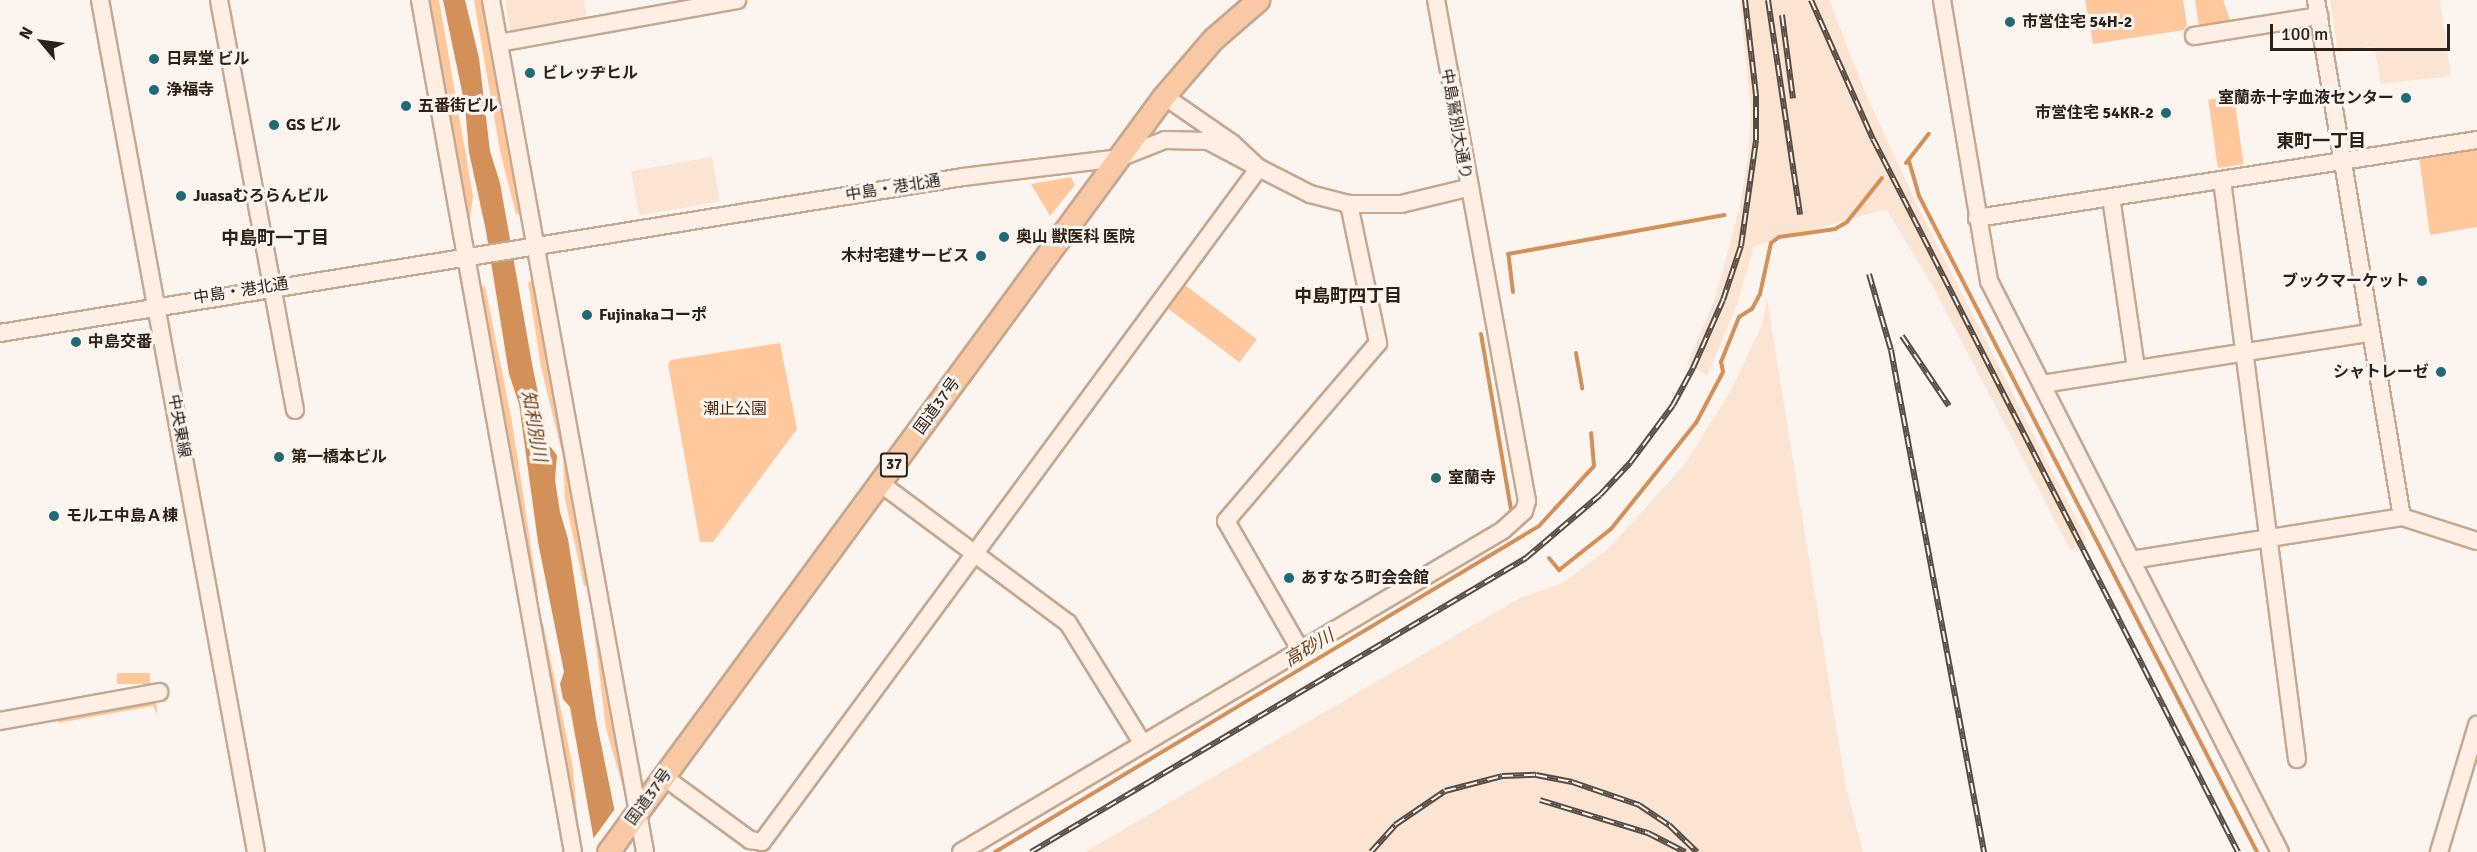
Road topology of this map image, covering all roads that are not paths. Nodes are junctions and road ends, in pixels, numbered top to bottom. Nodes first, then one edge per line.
1 (100, 0) edge
2 (219, 0) edge
3 (420, 0) edge
4 (491, 0) edge
5 (737, 0) edge
6 (1258, 0) edge
7 (1436, 0) edge
8 (1942, 0) edge
9 (2318, 8) edge
10 (2194, 36) dead end
11 (500, 43) junction
12 (1164, 96) junction
13 (2477, 140) edge
14 (1119, 158) junction
15 (2342, 161) junction
16 (1259, 168) junction
17 (2222, 180) junction
18 (1467, 188) junction
19 (2110, 197) junction
20 (1349, 204) junction
21 (1977, 218) junction
22 (528, 246) junction
23 (474, 254) junction
24 (271, 286) junction
25 (158, 306) junction
26 (0, 333) edge
27 (2369, 333) junction
28 (2244, 353) junction
29 (2136, 369) junction
30 (2042, 384) junction
31 (295, 411) dead end
32 (880, 483) junction
33 (2402, 517) junction
34 (2268, 537) junction
35 (2477, 541) edge
36 (975, 554) junction
37 (2131, 560) junction
38 (1301, 651) junction
39 (159, 692) dead end
40 (0, 721) edge
41 (2477, 725) edge
42 (1143, 744) junction
43 (2297, 759) dead end
44 (664, 777) junction
45 (638, 812) junction
46 (758, 847) edge
47 (256, 852) edge
48 (573, 852) edge
49 (608, 852) edge
50 (645, 852) edge
51 (961, 852) edge
52 (2280, 852) edge
53 (2439, 852) edge

1 - 25 street, 中央東線
2 - 24 street
3 - 23 street
4 - 11 street
5 - 11 street
6 - 12 highway, 国道37号 / 37
7 - 18 street, 中島鷲別大通り
8 - 21 street
9 - 10 street
9 - 15 street
11 - 22 street
12 - 14 highway, 国道37号 / 37
12 - 16 street
13 - 15 street
14 - 16 street, 中島・港北通
14 - 22 street, 中島・港北通
14 - 32 highway, 国道37号 / 37
15 - 17 street
15 - 27 street
16 - 20 street
16 - 36 street
17 - 19 street
17 - 28 street
18 - 20 street
18 - 38 street, 中島鷲別大通り
19 - 21 street
19 - 29 street
20 - 38 street
21 - 30 street
22 - 23 street, 中島・港北通
22 - 45 street
23 - 24 street, 中島・港北通
23 - 48 street
24 - 25 street, 中島・港北通
24 - 31 street
25 - 26 street, 中島・港北通
25 - 47 street, 中央東線
27 - 28 street
27 - 33 street
28 - 29 street
28 - 34 street
29 - 30 street
30 - 37 street
32 - 36 street
32 - 44 highway, 国道37号 / 37
33 - 34 street
33 - 35 street
34 - 37 street
34 - 43 street
36 - 42 street
36 - 46 street
37 - 52 street
38 - 42 street, 中島鷲別大通り
39 - 40 street
41 - 53 street
42 - 51 street, 中島鷲別大通り
44 - 45 highway, 国道37号 / 37
44 - 46 street
45 - 49 highway, 国道37号 / 37
45 - 50 street

